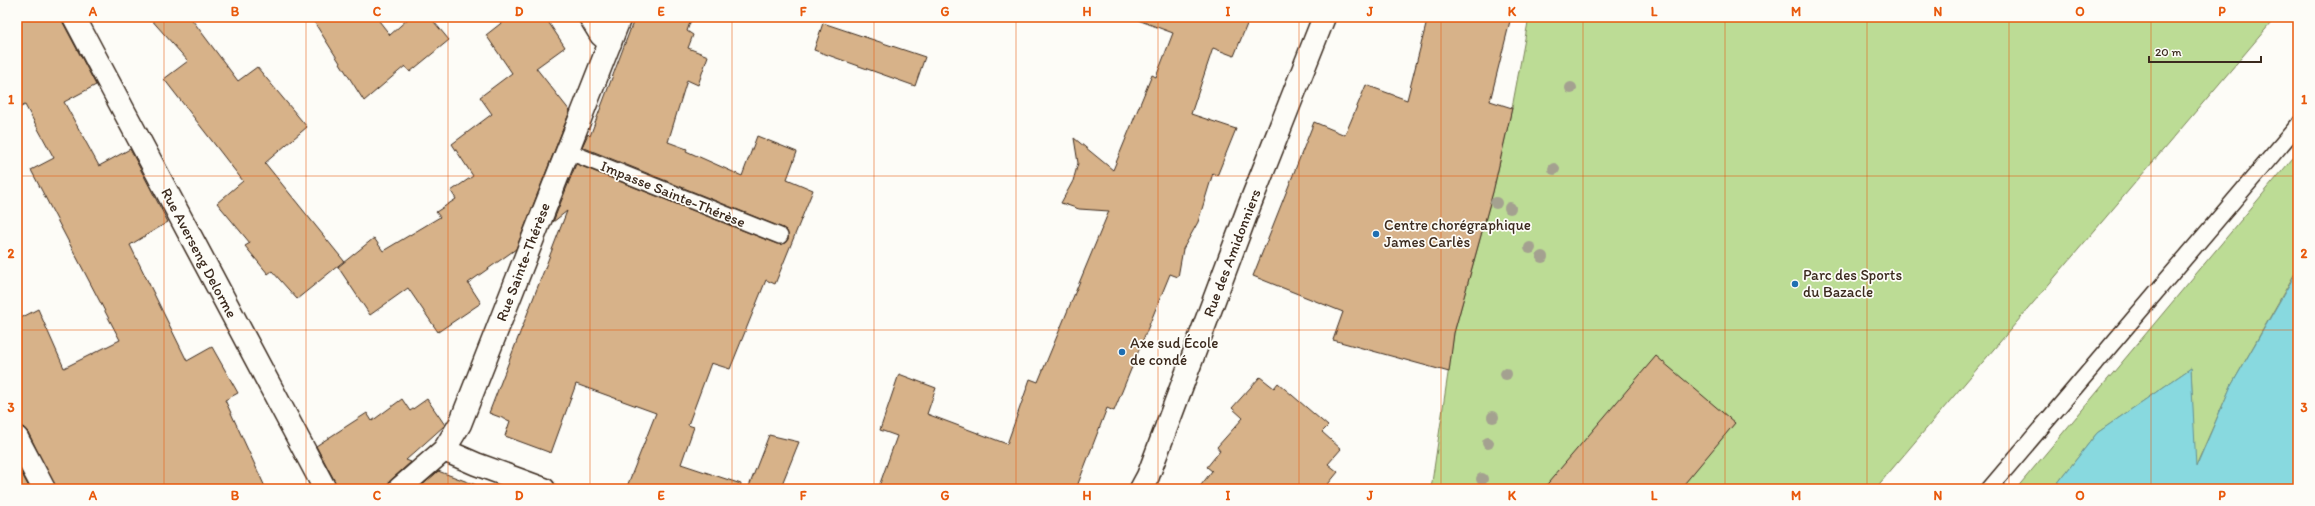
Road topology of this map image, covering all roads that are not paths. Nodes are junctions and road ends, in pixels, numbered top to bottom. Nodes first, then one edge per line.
1 (74, 17) edge
2 (590, 17) edge
3 (620, 17) edge
4 (1324, 17) edge
5 (610, 43) junction
6 (2298, 125) edge
7 (567, 151) junction
8 (780, 236) dead end
9 (17, 438) edge
10 (444, 450) junction
11 (44, 489) edge
12 (325, 489) edge
13 (399, 489) edge
14 (544, 489) edge
15 (1141, 489) edge
16 (1989, 489) edge

1 - 12 street, Rue Averseng Delorme
2 - 5 street
3 - 5 street, Rue Sainte-Thérèse
4 - 15 street, Rue des Amidonniers
5 - 7 street, Rue Sainte-Thérèse
6 - 16 lane
7 - 8 lane, Impasse Sainte-Thérèse
7 - 10 street, Rue Sainte-Thérèse
9 - 11 street
10 - 13 street, Rue Sainte-Thérèse
10 - 14 street

